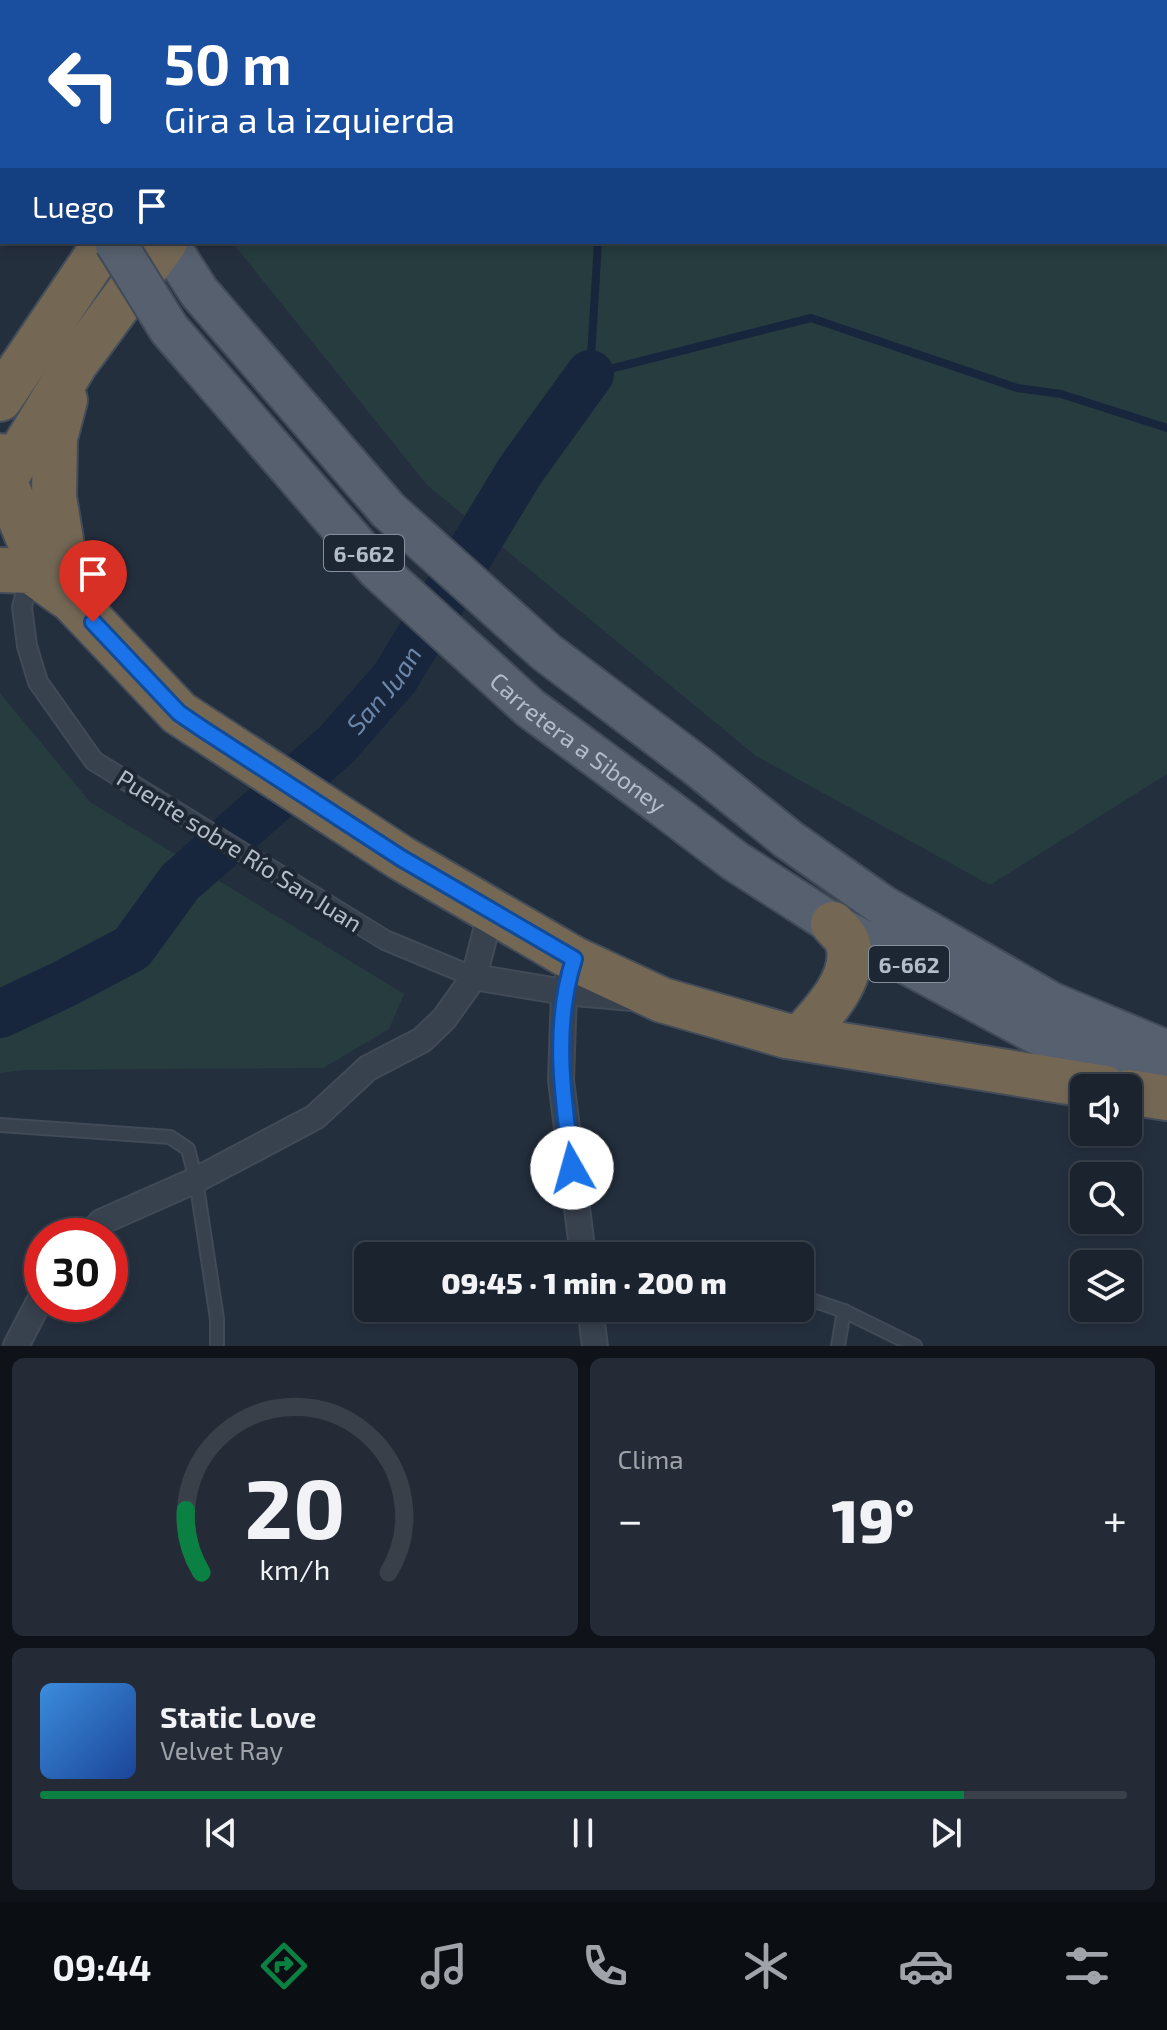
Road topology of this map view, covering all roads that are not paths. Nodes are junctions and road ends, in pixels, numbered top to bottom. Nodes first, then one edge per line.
1 (105, 244) edge
2 (116, 244) edge
3 (165, 244) edge
4 (167, 244) edge
5 (75, 364) junction
6 (1, 407) edge
7 (1, 474) edge
8 (15, 571) edge
9 (71, 599) junction
10 (491, 911) junction
11 (833, 924) junction
12 (569, 976) junction
13 (474, 977) junction
14 (787, 1036) junction
15 (1167, 1051) edge
16 (1070, 1082) edge
17 (1167, 1087) edge
18 (1142, 1094) edge
19 (1167, 1098) edge
20 (0, 1125) edge
21 (196, 1180) junction
22 (110, 1218) edge
23 (581, 1242) edge
24 (814, 1301) edge
25 (844, 1311) junction
26 (28, 1322) edge
27 (592, 1322) edge
28 (16, 1346) edge
29 (217, 1346) edge
30 (595, 1346) edge
31 (838, 1346) edge
32 (915, 1346) edge

1 - 6 highway
2 - 11 main road, Carretera a Siboney / 6-662, bridge
3 - 5 highway
4 - 15 main road, Carretera a Siboney / 6-662
5 - 7 highway
5 - 9 highway
7 - 9 highway
8 - 9 highway
8 - 13 street, Puente sobre Río San Juan
9 - 10 highway
10 - 12 highway
10 - 13 street
11 - 14 highway
11 - 17 main road, Carretera a Siboney / 6-662
12 - 13 street
12 - 14 highway
12 - 23 street
13 - 21 street
14 - 16 highway
18 - 19 highway
20 - 21 lane
21 - 22 street
21 - 29 lane
24 - 25 lane
25 - 31 lane
25 - 32 lane
26 - 28 street
27 - 30 street

